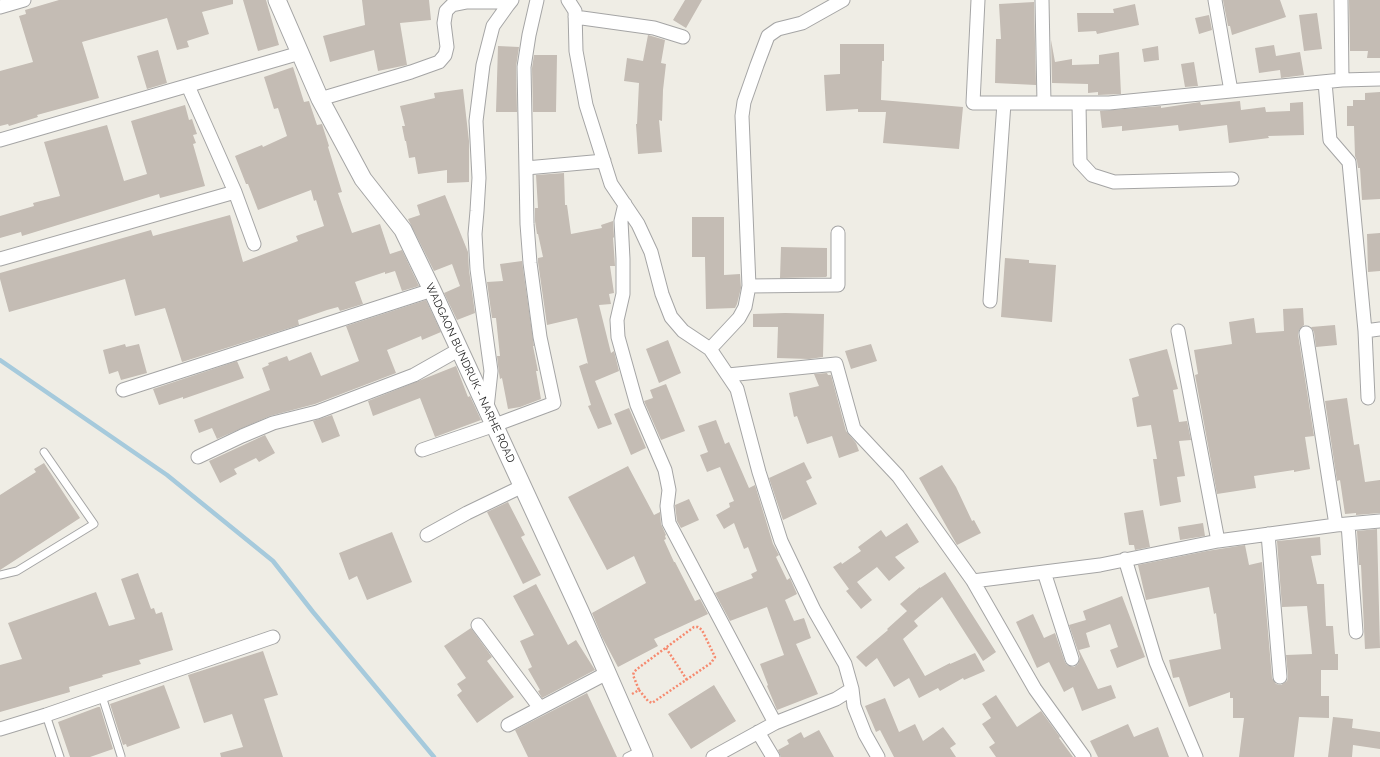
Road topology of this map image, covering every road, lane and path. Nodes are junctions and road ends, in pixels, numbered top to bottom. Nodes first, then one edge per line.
1 (24, 0) edge
2 (277, 0) edge
3 (537, 0) edge
4 (568, 0) edge
5 (843, 0) edge
6 (978, 0) edge
7 (1042, 0) edge
8 (1215, 0) edge
9 (1341, 0) edge
10 (511, 1) edge
11 (0, 7) edge
12 (575, 17) junction
13 (683, 37) dead end
14 (300, 53) junction
15 (1380, 79) edge
16 (1342, 80) junction
17 (1325, 82) junction
18 (188, 86) junction
19 (1231, 91) junction
20 (320, 99) junction
21 (1004, 103) junction
22 (1044, 103) junction
23 (1079, 103) junction
24 (0, 140) edge
25 (604, 161) junction
26 (526, 168) junction
27 (1232, 179) dead end
28 (235, 192) junction
29 (625, 204) junction
30 (838, 233) dead end
31 (254, 244) dead end
32 (0, 259) edge
33 (749, 286) junction
34 (432, 290) junction
35 (990, 301) dead end
36 (1380, 329) edge
37 (1365, 330) junction
38 (1178, 331) dead end
39 (1306, 333) dead end
40 (460, 349) junction
41 (710, 349) junction
42 (728, 375) junction
43 (123, 390) dead end
44 (1368, 398) dead end
45 (487, 408) junction
46 (495, 425) junction
47 (422, 450) dead end
48 (44, 452) dead end
49 (198, 457) dead end
50 (523, 486) junction
51 (1380, 521) edge
52 (1342, 524) junction
53 (1268, 534) junction
54 (427, 535) dead end
55 (1218, 541) junction
56 (1125, 559) junction
57 (1044, 572) junction
58 (0, 575) edge
59 (973, 581) junction
60 (478, 625) dead end
61 (1356, 632) dead end
62 (273, 637) dead end
63 (666, 648) junction
64 (1072, 659) dead end
65 (607, 673) junction
66 (1280, 677) dead end
67 (687, 680) junction
68 (852, 689) junction
69 (639, 690) junction
70 (102, 696) junction
71 (620, 701) junction
72 (540, 708) junction
73 (46, 715) junction
74 (775, 723) junction
75 (508, 725) dead end
76 (0, 729) edge
77 (758, 732) junction
78 (637, 754) edge
79 (121, 756) edge
80 (60, 757) edge
81 (713, 757) edge
82 (773, 757) edge
83 (878, 757) edge
84 (1084, 757) edge
85 (1196, 757) edge

1 - 11 street
2 - 14 street, WADGAON BUNDRUK - NARHE ROAD
3 - 26 street
4 - 12 street
5 - 33 street
6 - 21 street
7 - 22 street
8 - 19 street
9 - 16 street
10 - 20 street
10 - 45 street
12 - 13 street
12 - 25 street
14 - 18 street
14 - 20 street, WADGAON BUNDRUK - NARHE ROAD
15 - 16 street
16 - 17 street
17 - 19 street
17 - 37 street
18 - 24 street
18 - 28 street
19 - 23 street
20 - 34 street, WADGAON BUNDRUK - NARHE ROAD
21 - 22 street
21 - 35 street
22 - 23 street
23 - 27 street
25 - 26 street
25 - 29 street
26 - 46 street
28 - 31 street
28 - 32 street
29 - 41 street
29 - 74 street
30 - 33 street
33 - 41 street
34 - 40 street, WADGAON BUNDRUK - NARHE ROAD
34 - 43 street
36 - 37 street
37 - 44 street
38 - 55 street
39 - 52 street
40 - 45 street, WADGAON BUNDRUK - NARHE ROAD
40 - 49 street
41 - 42 street
42 - 59 street
42 - 68 street
45 - 46 street, WADGAON BUNDRUK - NARHE ROAD
46 - 47 street
46 - 50 street, WADGAON BUNDRUK - NARHE ROAD
48 - 58 lane
50 - 54 street
50 - 65 street, WADGAON BUNDRUK - NARHE ROAD
51 - 52 street
52 - 53 street
52 - 61 street
53 - 55 street
53 - 66 street
55 - 56 street
56 - 57 street
56 - 85 street
57 - 59 street
57 - 64 street
59 - 84 street
60 - 72 street
62 - 70 street
63 - 67 path
63 - 67 path
63 - 69 path
65 - 71 street, WADGAON BUNDRUK - NARHE ROAD
65 - 72 street
67 - 69 path
68 - 74 street
68 - 83 street
69 - 71 path
70 - 73 street
70 - 79 lane
71 - 78 street, WADGAON BUNDRUK - NARHE ROAD
72 - 75 street
73 - 76 street
73 - 80 lane
74 - 77 street
77 - 81 street
77 - 82 street

